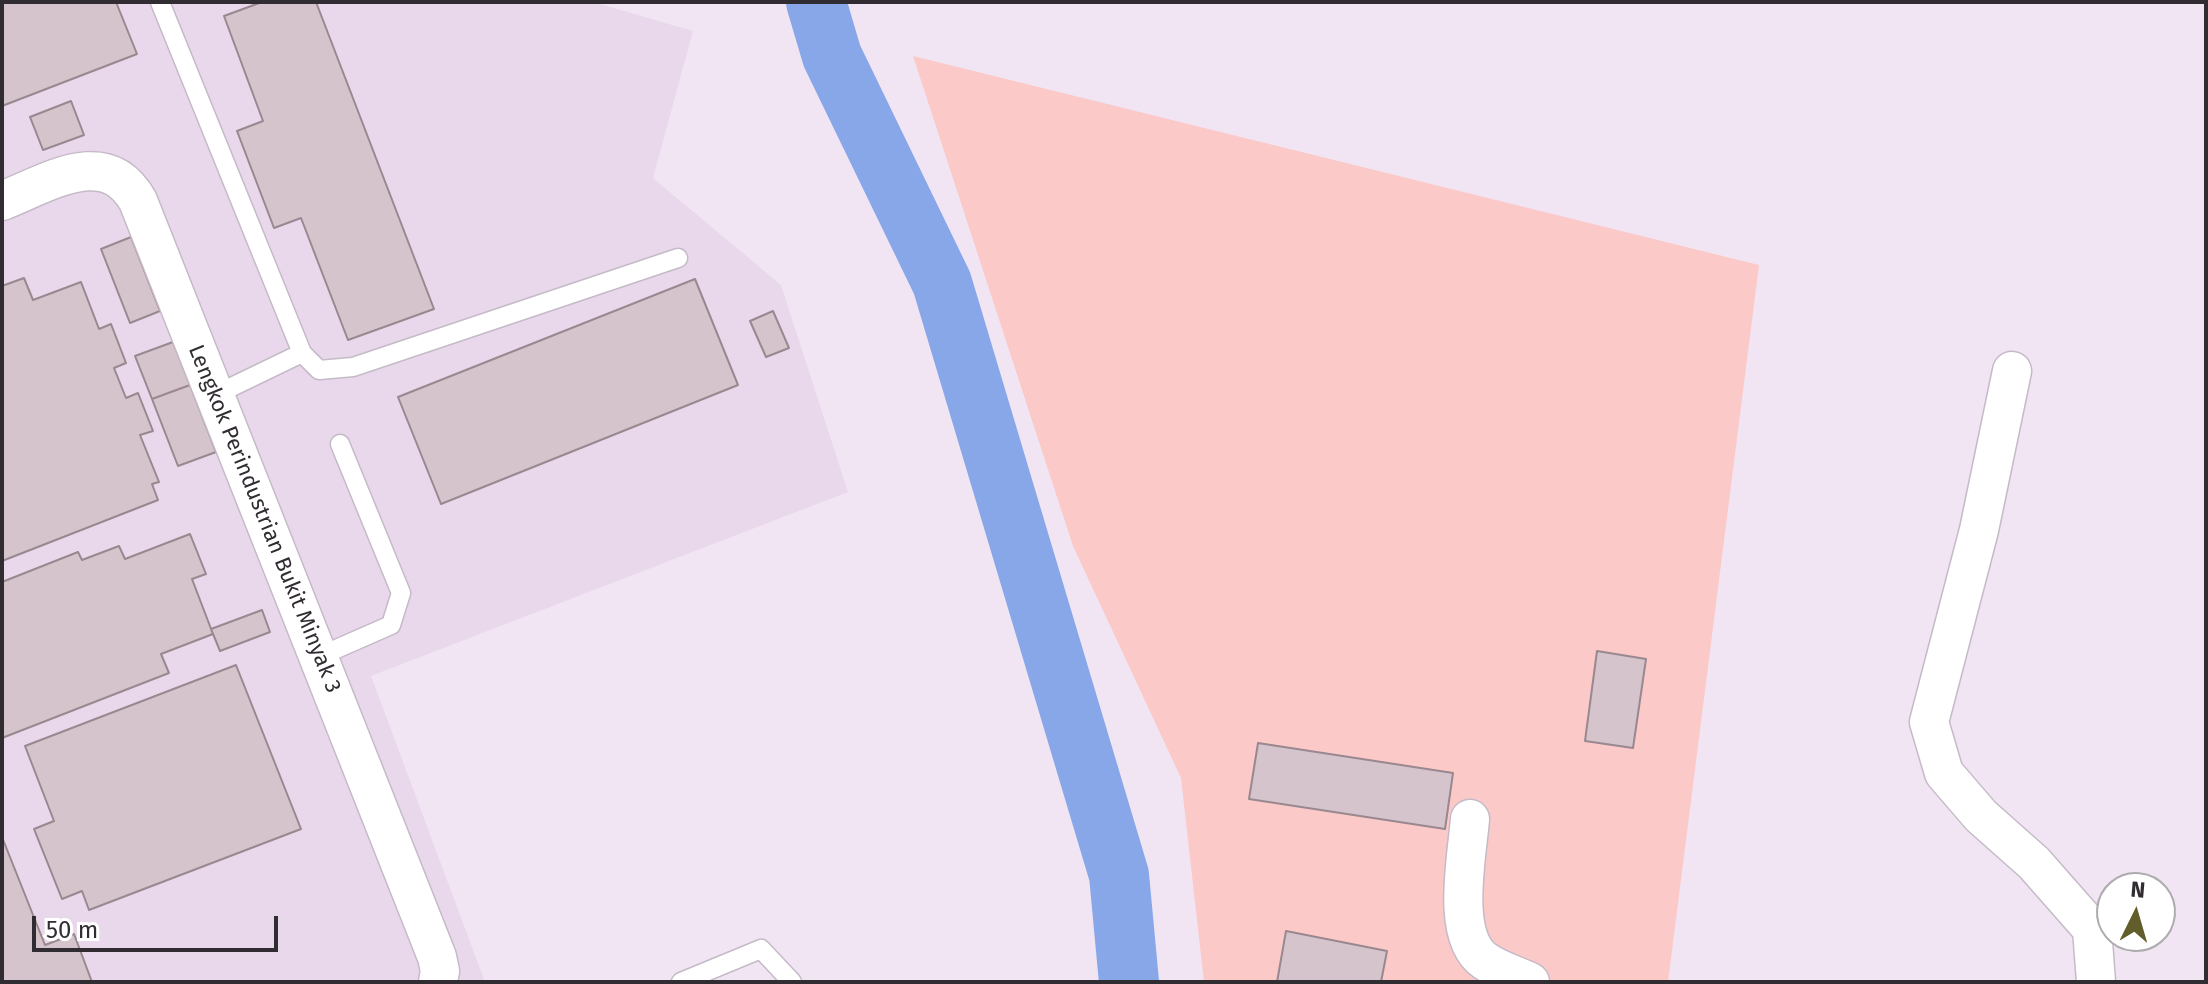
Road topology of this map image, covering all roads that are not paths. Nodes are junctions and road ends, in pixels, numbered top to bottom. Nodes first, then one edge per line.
1 (160, 2) edge
2 (2, 201) edge
3 (678, 258) dead end
4 (302, 353) junction
5 (2012, 371) dead end
6 (215, 395) junction
7 (340, 444) dead end
8 (318, 657) junction
9 (1470, 819) dead end
10 (438, 982) edge
11 (681, 982) edge
12 (792, 982) edge
13 (1530, 982) edge
14 (2096, 982) edge

1 - 4 lane
2 - 6 street, Lengkok Perindustrian Bukit Minyak 3
3 - 4 lane
4 - 6 lane
5 - 14 street
6 - 8 street, Lengkok Perindustrian Bukit Minyak 3
7 - 8 lane
8 - 10 street, Lengkok Perindustrian Bukit Minyak 3
9 - 13 street
11 - 12 lane

